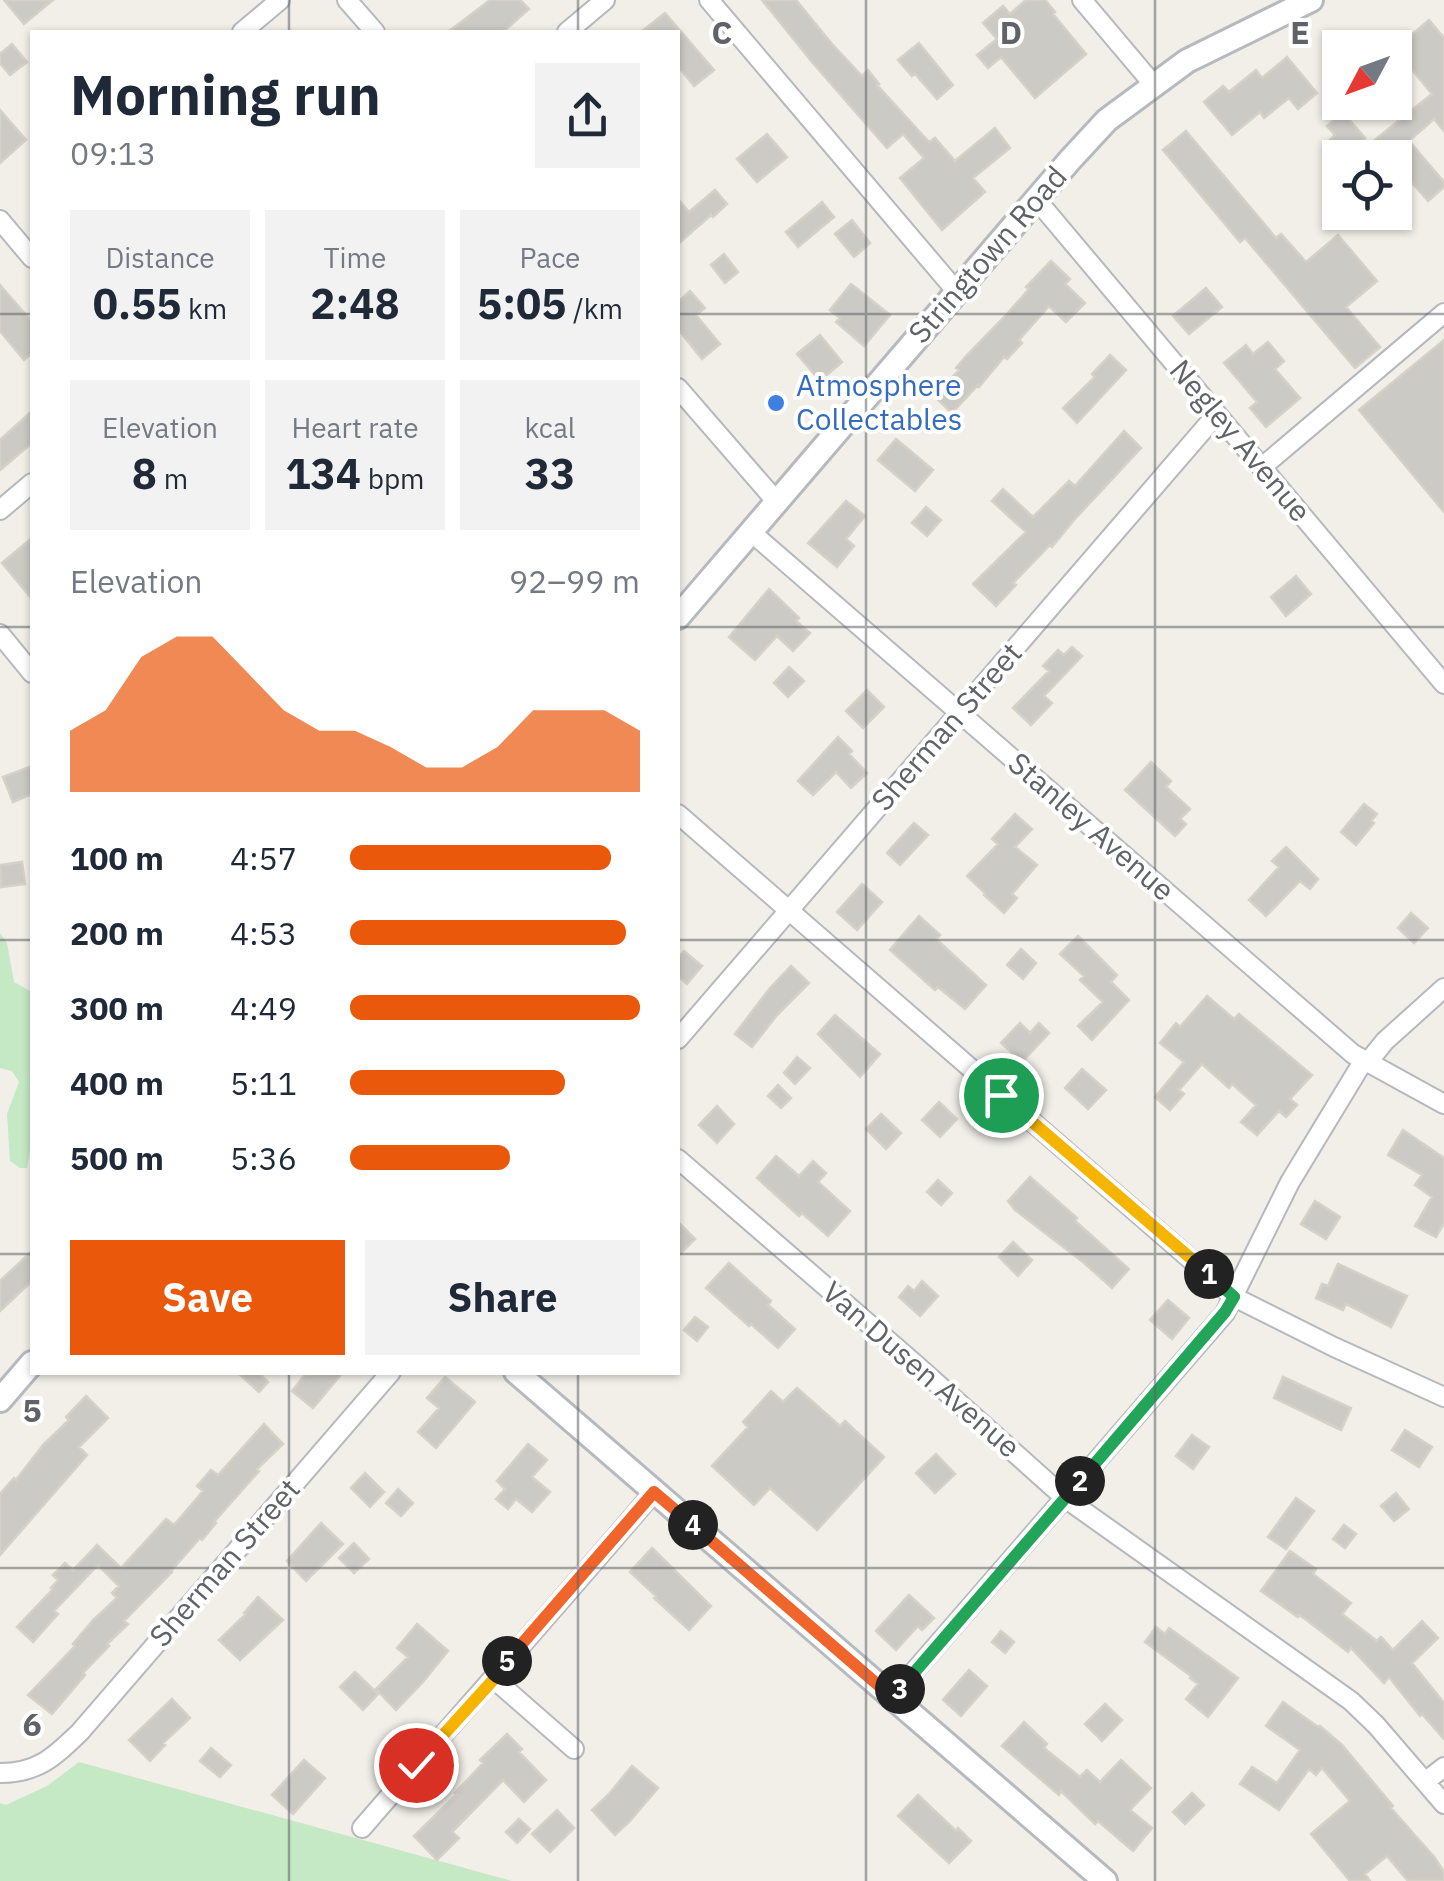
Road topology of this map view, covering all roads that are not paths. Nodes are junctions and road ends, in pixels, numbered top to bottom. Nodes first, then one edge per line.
1 (280, 0) edge
2 (348, 0) edge
3 (605, 0) edge
4 (709, 0) edge
5 (1082, 0) edge
6 (1311, 0) edge
7 (244, 30) edge
8 (373, 30) edge
9 (569, 30) edge
10 (1152, 84) junction
11 (1036, 199) junction
12 (0, 220) edge
13 (30, 256) edge
14 (957, 292) junction
15 (1444, 312) edge
16 (680, 390) edge
17 (1217, 414) junction
18 (1262, 467) junction
19 (30, 485) edge
20 (776, 501) junction
21 (0, 510) edge
22 (751, 532) junction
23 (680, 615) edge
24 (0, 634) edge
25 (30, 672) edge
26 (1444, 684) edge
27 (960, 712) junction
28 (680, 816) edge
29 (788, 910) junction
30 (1444, 988) edge
31 (680, 1037) edge
32 (1366, 1061) junction
33 (1444, 1104) edge
34 (680, 1162) edge
35 (1234, 1297) junction
36 (30, 1365) edge
37 (387, 1375) edge
38 (519, 1375) edge
39 (2, 1396) edge
40 (1444, 1397) edge
41 (654, 1492) junction
42 (1065, 1498) junction
43 (494, 1679) junction
44 (892, 1697) junction
45 (574, 1749) dead end
46 (1444, 1766) edge
47 (0, 1772) edge
48 (1426, 1781) junction
49 (1444, 1804) edge
50 (362, 1828) dead end
51 (1105, 1881) edge

1 - 7 street
2 - 8 street
3 - 9 street
4 - 14 street
5 - 10 street
6 - 10 main road, Stringtown Road
10 - 11 main road, Stringtown Road
11 - 14 main road, Stringtown Road
11 - 17 street, Negley Avenue
12 - 13 street
14 - 20 main road, Stringtown Road
15 - 18 street
16 - 20 street
17 - 18 street, Negley Avenue
17 - 27 street, Sherman Street
18 - 26 street, Negley Avenue
19 - 21 street
20 - 22 main road, Stringtown Road
22 - 23 main road, Stringtown Road
22 - 27 street, Stanley Avenue
24 - 25 street
27 - 29 street, Sherman Street
27 - 32 street, Stanley Avenue
28 - 29 street
29 - 31 street, Sherman Street
29 - 35 street
30 - 32 street
32 - 33 street, Stanley Avenue
32 - 35 street
34 - 42 street, Van Dusen Avenue
35 - 40 street
35 - 42 street
36 - 39 main road
37 - 47 street, Sherman Street
38 - 41 main road
41 - 43 street
41 - 44 main road
42 - 44 street
42 - 48 street, Van Dusen Avenue
43 - 45 street
43 - 50 street
44 - 51 main road
46 - 48 street
48 - 49 street, Van Dusen Avenue

